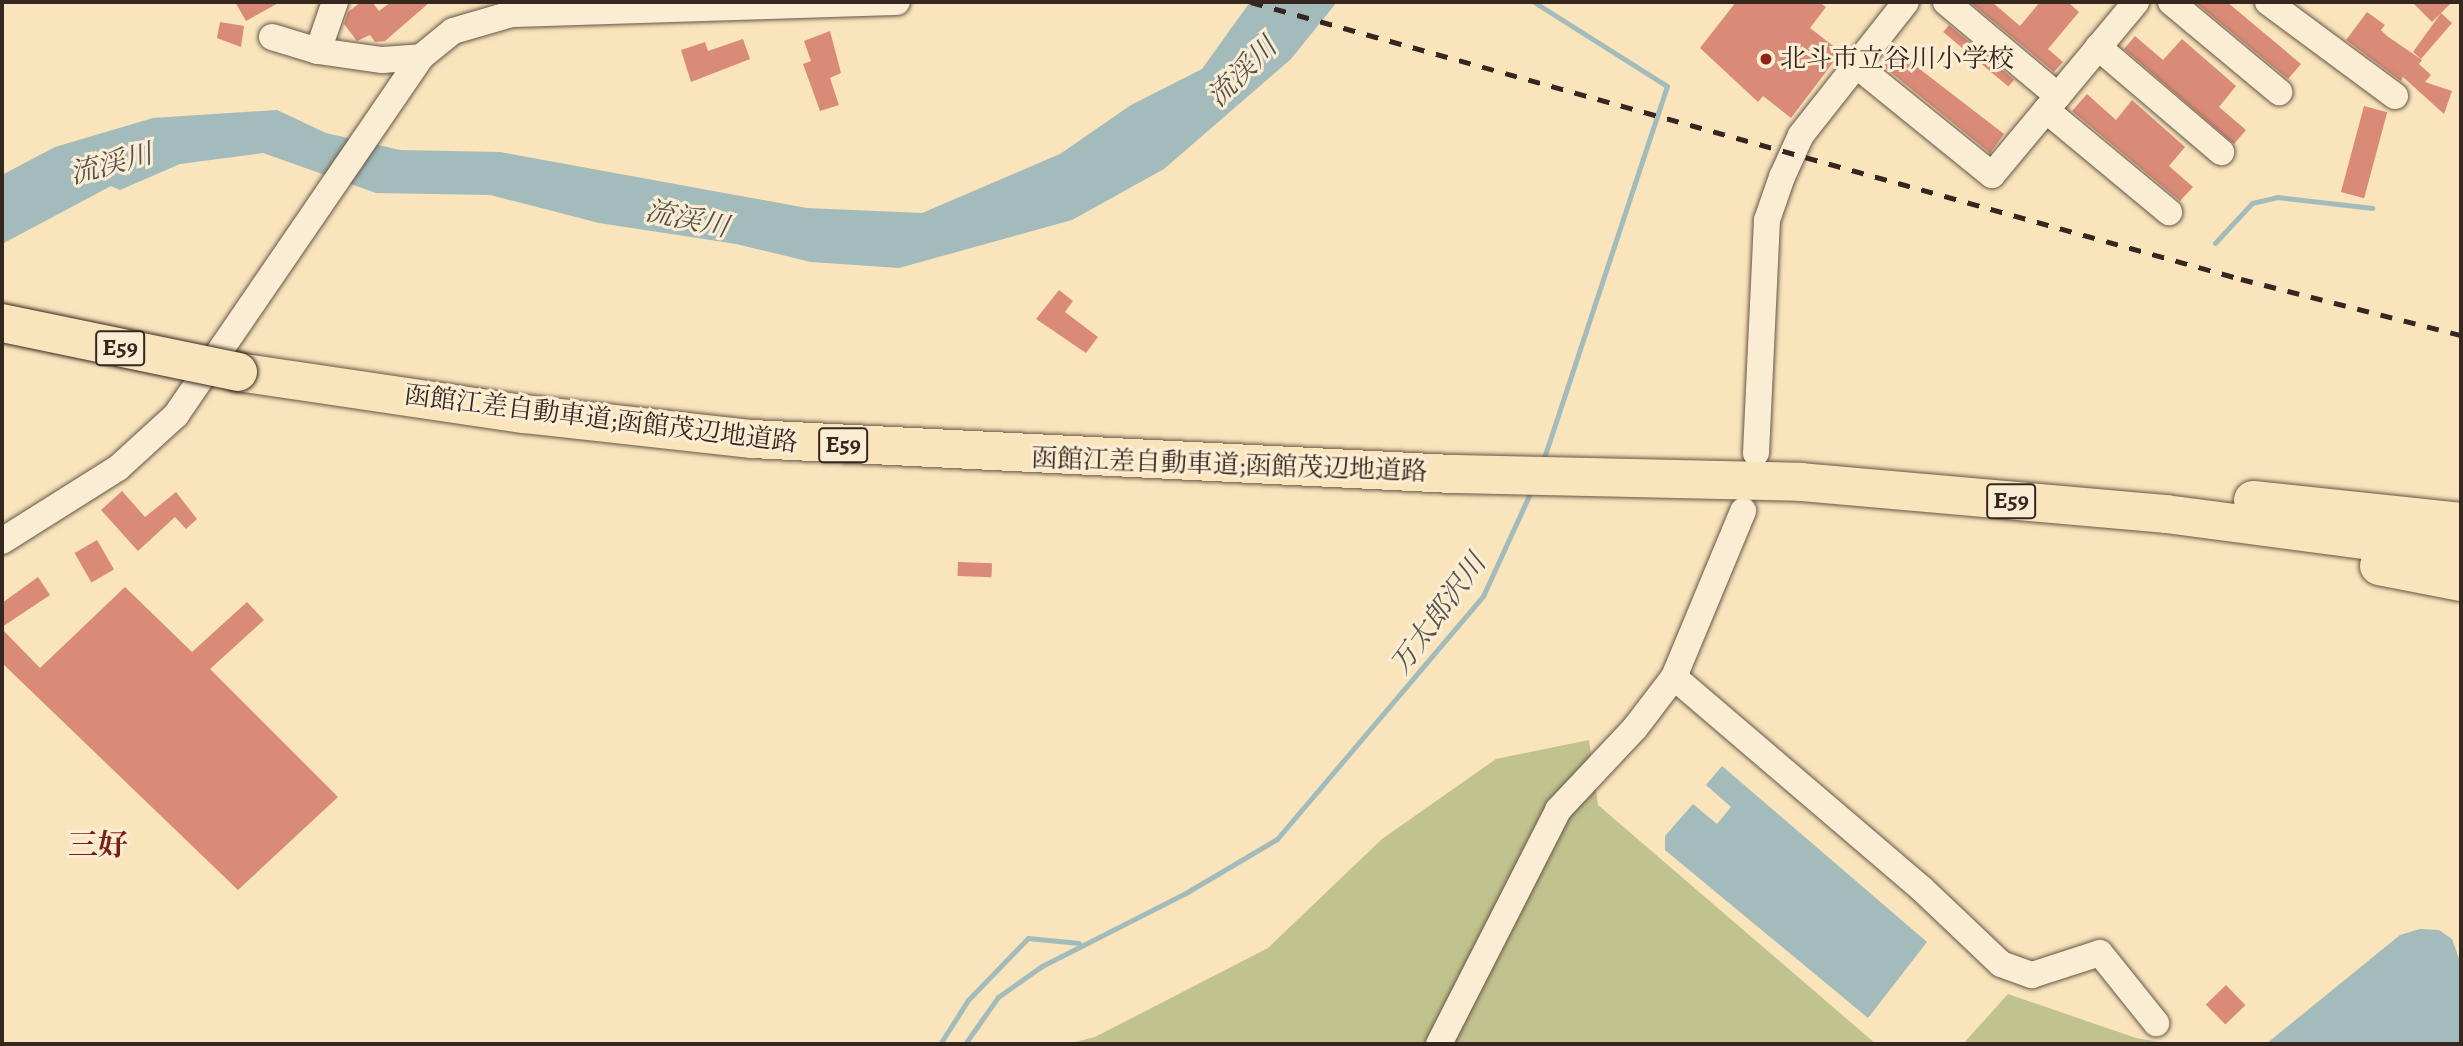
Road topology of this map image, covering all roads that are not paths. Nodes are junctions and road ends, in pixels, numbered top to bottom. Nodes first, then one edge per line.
1 (335, 2) edge
2 (461, 2) edge
3 (897, 2) edge
4 (1906, 2) edge
5 (1946, 2) edge
6 (2136, 2) edge
7 (2171, 2) edge
8 (2268, 2) edge
9 (482, 18) junction
10 (272, 37) dead end
11 (2098, 47) junction
12 (318, 51) junction
13 (421, 57) junction
14 (1856, 65) junction
15 (2279, 92) dead end
16 (2395, 96) dead end
17 (2052, 103) junction
18 (2221, 152) dead end
19 (2169, 212) dead end
20 (2, 323) edge
21 (1756, 453) dead end
22 (1856, 487) junction
23 (1743, 511) dead end
24 (2166, 514) junction
25 (2461, 522) edge
26 (2, 541) edge
27 (2461, 553) edge
28 (2461, 582) edge
29 (1674, 677) junction
30 (2156, 1023) dead end
31 (1439, 1044) edge

1 - 12 street
2 - 9 street
3 - 9 street
4 - 14 street
5 - 17 street
6 - 11 street
7 - 15 street
8 - 16 street
9 - 13 street
10 - 12 street
11 - 17 street
11 - 18 street
12 - 13 street
13 - 26 street
14 - 17 street
14 - 21 street
17 - 19 street
20 - 22 highway, 函館江差自動車道;函館茂辺地道路 / E59, bridge
22 - 24 highway, 函館江差自動車道;函館茂辺地道路 / E59
22 - 25 highway
23 - 29 street
24 - 27 highway, 函館江差自動車道;函館茂辺地道路 / E59
24 - 28 highway
29 - 30 street
29 - 31 street

